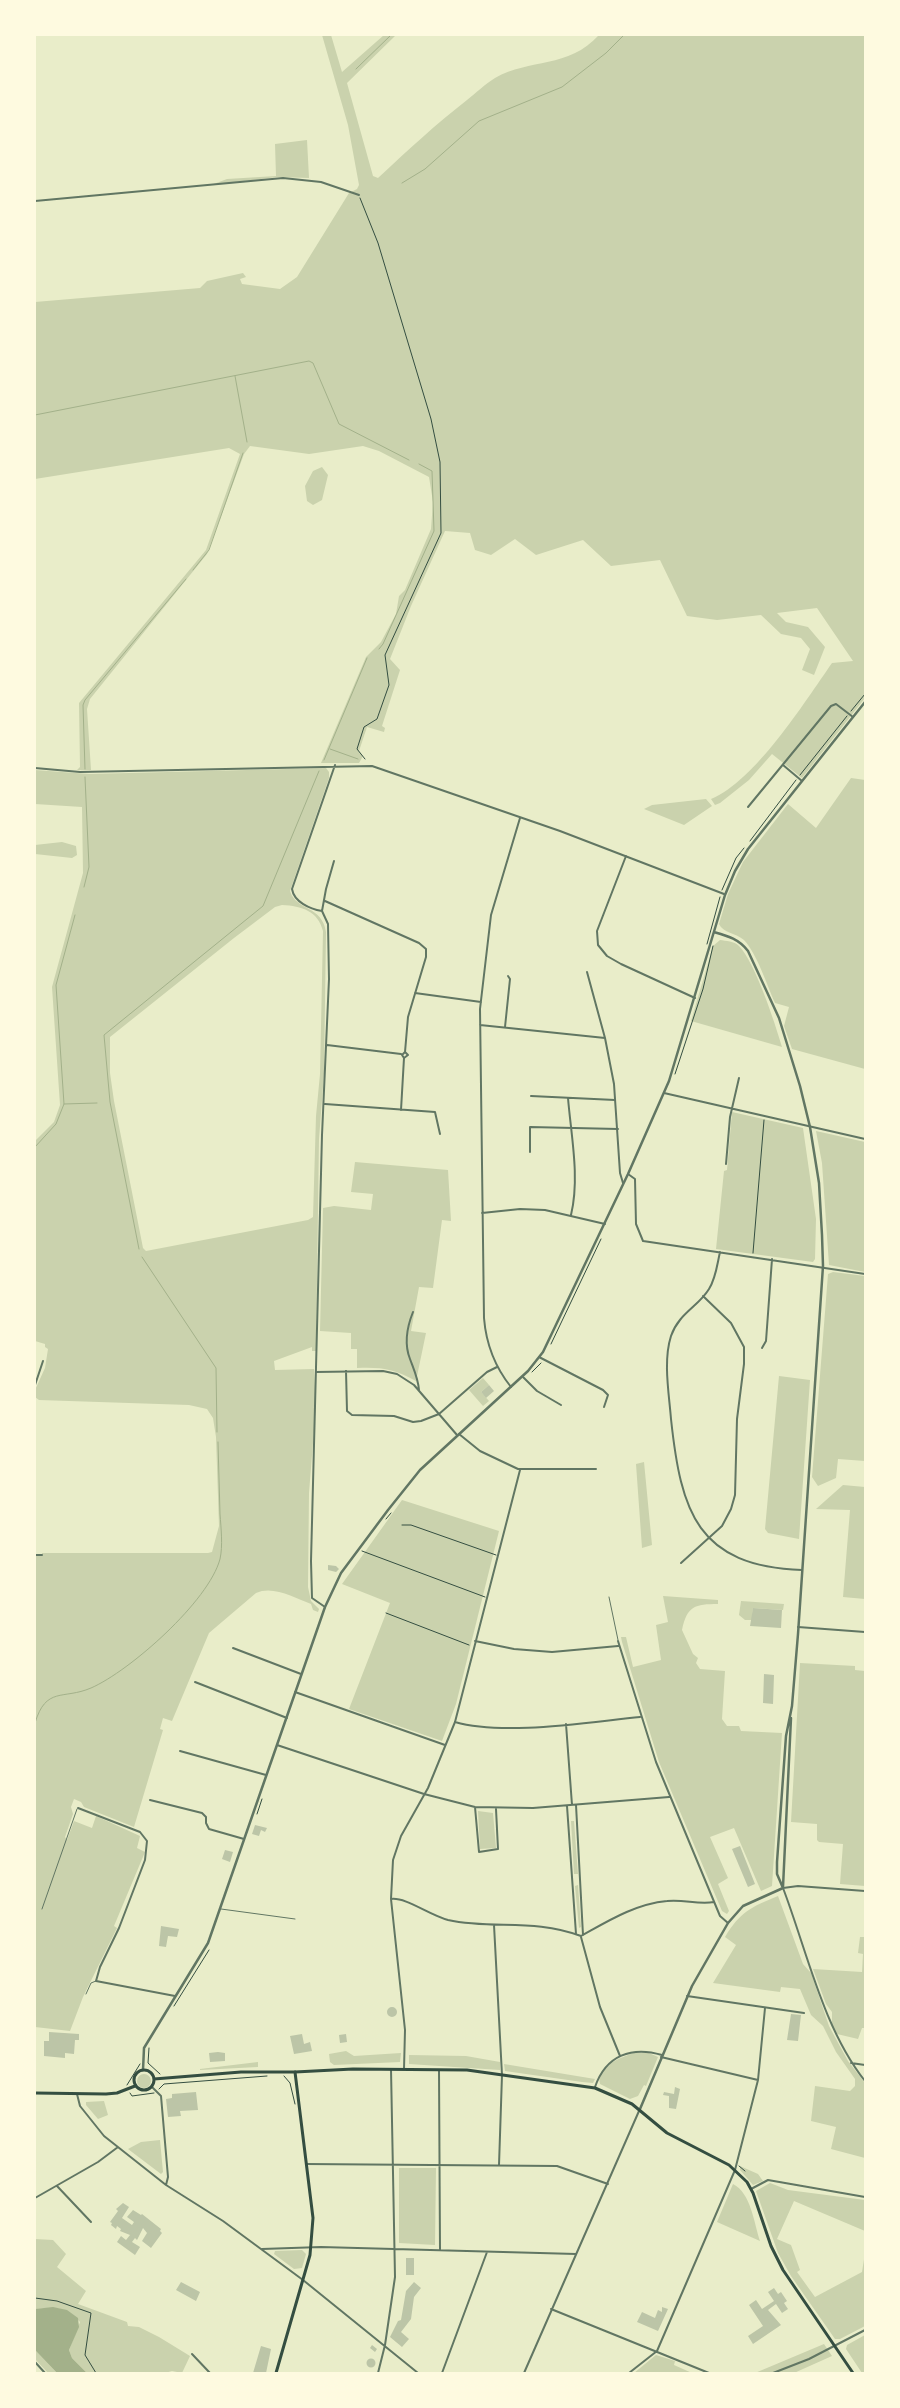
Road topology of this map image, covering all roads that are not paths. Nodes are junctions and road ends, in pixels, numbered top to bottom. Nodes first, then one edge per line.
1 (359, 195) road end
2 (35, 201) edge
3 (864, 704) edge
4 (853, 717) junction
5 (335, 766) junction
6 (783, 766) junction
7 (35, 768) edge
8 (802, 781) junction
9 (748, 807) dead end
10 (520, 817) junction
11 (626, 856) junction
12 (334, 861) dead end
13 (725, 895) junction
14 (325, 901) junction
15 (322, 911) junction
16 (714, 932) junction
17 (587, 972) dead end
18 (508, 976) dead end
19 (415, 993) junction
20 (695, 998) junction
21 (481, 1002) junction
22 (480, 1025) junction
23 (505, 1027) junction
24 (605, 1038) junction
25 (327, 1045) junction
26 (405, 1052) junction
27 (402, 1055) junction
28 (404, 1058) junction
29 (739, 1078) dead end
30 (664, 1093) junction
31 (531, 1096) dead end
32 (568, 1098) junction
33 (615, 1100) junction
34 (325, 1104) junction
35 (732, 1109) junction
36 (401, 1110) junction
37 (570, 1127) junction
38 (810, 1127) junction
39 (618, 1129) junction
40 (440, 1134) dead end
41 (865, 1139) edge
42 (530, 1152) dead end
43 (726, 1164) dead end
44 (628, 1174) junction
45 (623, 1184) junction
46 (482, 1213) junction
47 (571, 1215) junction
48 (605, 1224) junction
49 (720, 1252) junction
50 (772, 1259) junction
51 (823, 1266) junction
52 (865, 1274) edge
53 (703, 1296) junction
54 (413, 1312) dead end
55 (762, 1348) dead end
56 (539, 1357) junction
57 (43, 1361) dead end
58 (497, 1367) junction
59 (346, 1371) junction
60 (316, 1372) junction
61 (522, 1376) junction
62 (35, 1385) edge
63 (511, 1387) junction
64 (419, 1390) junction
65 (561, 1404) dead end
66 (604, 1407) dead end
67 (439, 1414) junction
68 (458, 1435) junction
69 (596, 1469) dead end
70 (520, 1470) junction
71 (710, 1538) junction
72 (35, 1555) edge
73 (42, 1555) dead end
74 (681, 1563) dead end
75 (802, 1570) junction
76 (609, 1597) dead end
77 (325, 1607) junction
78 (798, 1627) junction
79 (865, 1632) edge
80 (475, 1641) junction
81 (618, 1641) joint
82 (618, 1646) junction
83 (233, 1648) dead end
84 (302, 1674) junction
85 (195, 1682) dead end
86 (295, 1692) junction
87 (791, 1713) junction
88 (640, 1717) junction
89 (286, 1718) junction
90 (454, 1722) junction
91 (566, 1724) junction
92 (277, 1745) junction
93 (445, 1745) junction
94 (180, 1751) dead end
95 (266, 1775) junction
96 (424, 1794) junction
97 (669, 1797) junction
98 (150, 1800) dead end
99 (572, 1805) junction
100 (576, 1805) junction
101 (567, 1806) junction
102 (475, 1807) junction
103 (78, 1808) joint
104 (496, 1809) junction
105 (244, 1839) junction
106 (783, 1888) junction
107 (865, 1891) edge
108 (391, 1899) junction
109 (714, 1902) junction
110 (42, 1909) dead end
111 (220, 1909) junction
112 (295, 1919) dead end
113 (728, 1923) junction
114 (494, 1924) junction
115 (576, 1934) junction
116 (582, 1935) junction
117 (96, 1981) junction
118 (86, 1994) dead end
119 (177, 1996) junction
120 (687, 1996) junction
121 (765, 2008) junction
122 (804, 2012) dead end
123 (620, 2056) junction
124 (662, 2056) junction
125 (851, 2063) junction
126 (865, 2065) edge
127 (391, 2068) junction
128 (404, 2069) junction
129 (439, 2069) junction
130 (143, 2070) junction
131 (295, 2072) junction
132 (502, 2075) junction
133 (154, 2079) junction
134 (758, 2080) junction
135 (865, 2081) edge
136 (135, 2086) junction
137 (152, 2087) junction
138 (595, 2088) junction
139 (35, 2093) edge
140 (76, 2094) junction
141 (640, 2109) junction
142 (118, 2147) junction
143 (306, 2164) junction
144 (394, 2164) junction
145 (440, 2164) junction
146 (499, 2165) junction
147 (735, 2170) junction
148 (608, 2184) junction
149 (166, 2185) junction
150 (57, 2186) junction
151 (751, 2189) junction
152 (865, 2197) edge
153 (35, 2198) edge
154 (91, 2222) dead end
155 (312, 2247) junction
156 (262, 2249) junction
157 (396, 2249) junction
158 (440, 2250) junction
159 (487, 2252) junction
160 (576, 2254) junction
161 (303, 2280) junction
162 (551, 2309) junction
163 (865, 2330) edge
164 (385, 2345) junction
165 (835, 2347) junction
166 (657, 2351) junction
167 (192, 2354) dead end
168 (35, 2362) edge
169 (44, 2373) edge
170 (210, 2373) edge
171 (276, 2373) edge
172 (378, 2373) edge
173 (418, 2373) edge
174 (442, 2373) edge
175 (524, 2373) edge
176 (629, 2373) edge
177 (709, 2373) edge
178 (773, 2373) edge
179 (853, 2373) edge

1 - 2 street
3 - 4 street
4 - 6 street
4 - 8 street
5 - 7 street
5 - 10 street
5 - 15 street
6 - 8 street
6 - 9 street
8 - 13 street
10 - 11 street
10 - 21 street
11 - 13 street
11 - 20 street
12 - 14 street
13 - 16 street
14 - 15 street
14 - 19 street
15 - 25 street
16 - 20 street
16 - 38 street
17 - 24 street
18 - 23 street
19 - 21 street
19 - 26 street
20 - 30 street
21 - 22 street
22 - 23 street
22 - 46 street
23 - 24 street
24 - 33 street
25 - 27 street
25 - 34 street
26 - 27 street
26 - 28 street
27 - 28 street
28 - 36 street
29 - 35 street
30 - 35 street
30 - 44 street
31 - 32 street
32 - 33 street
32 - 37 street
33 - 39 street
34 - 36 street
34 - 60 street
35 - 38 street
35 - 43 street
36 - 40 street
37 - 39 street
37 - 42 street
37 - 47 street
38 - 41 street
38 - 51 street
39 - 45 street
44 - 45 street
44 - 49 street
45 - 48 street
46 - 47 street
46 - 58 street
47 - 48 street
48 - 56 street
49 - 50 street
49 - 53 street
50 - 51 street
50 - 55 street
51 - 52 street
51 - 75 street
53 - 71 street
53 - 71 street
54 - 64 street
56 - 61 street
56 - 66 street
57 - 62 street
58 - 63 street
58 - 67 street
59 - 60 street
59 - 64 street
59 - 67 street
60 - 77 street
61 - 63 street
61 - 65 street
63 - 68 street
64 - 67 street
67 - 68 street
68 - 70 street
68 - 77 street
69 - 70 street
70 - 80 street
71 - 74 street
71 - 75 street
72 - 73 street
75 - 78 street
76 - 81 lane
77 - 84 street
78 - 79 street
78 - 87 street
80 - 82 street
80 - 90 street
81 - 82 street
82 - 88 street
83 - 84 street
84 - 86 street
85 - 89 street
86 - 89 street
86 - 93 street
87 - 106 street
87 - 106 street
88 - 91 street
88 - 97 street
89 - 92 street
90 - 91 street
90 - 93 street
91 - 99 street
92 - 95 street
92 - 96 street
93 - 96 street
94 - 95 street
95 - 105 street
96 - 102 street
96 - 108 street
97 - 100 street
97 - 109 street
98 - 105 street
99 - 100 street
99 - 101 street
100 - 116 street
101 - 104 street
101 - 115 street
102 - 104 street
102 - 104 street
103 - 110 lane
103 - 117 street
105 - 111 street
106 - 107 street
106 - 113 street
106 - 125 street
108 - 114 street
108 - 128 street
109 - 113 street
109 - 116 street
111 - 112 lane
111 - 119 street
113 - 120 street
114 - 115 street
114 - 132 street
115 - 116 street
116 - 123 street
117 - 118 lane
117 - 119 street
119 - 130 street
120 - 121 street
120 - 124 street
121 - 122 street
121 - 134 street
123 - 124 street
123 - 138 street
124 - 134 street
124 - 141 street
125 - 126 street
125 - 135 street
127 - 128 main road
127 - 131 main road
127 - 144 street
128 - 129 main road
129 - 132 main road
129 - 145 street
130 - 133 main road
130 - 136 main road
131 - 133 main road
131 - 143 main road
132 - 138 main road
132 - 146 street
133 - 137 main road
134 - 147 street
136 - 137 main road
136 - 140 main road
137 - 149 street
138 - 141 main road
139 - 140 main road
140 - 142 street
141 - 147 main road
141 - 148 street
142 - 149 street
142 - 150 street
143 - 144 street
143 - 155 main road
144 - 145 street
144 - 157 street
145 - 146 street
145 - 158 street
146 - 148 street
147 - 151 main road
147 - 166 street
148 - 160 street
149 - 156 street
150 - 153 street
150 - 154 street
151 - 152 street
151 - 165 main road
155 - 156 street
155 - 157 street
155 - 161 main road
156 - 161 street
157 - 158 street
157 - 164 street
158 - 159 street
159 - 160 street
159 - 174 street
160 - 162 street
161 - 164 street
161 - 171 main road
162 - 166 street
162 - 175 street
163 - 165 street
164 - 172 street
164 - 173 street
165 - 178 street
165 - 179 main road
166 - 176 street
166 - 177 street
167 - 170 street
168 - 169 street

